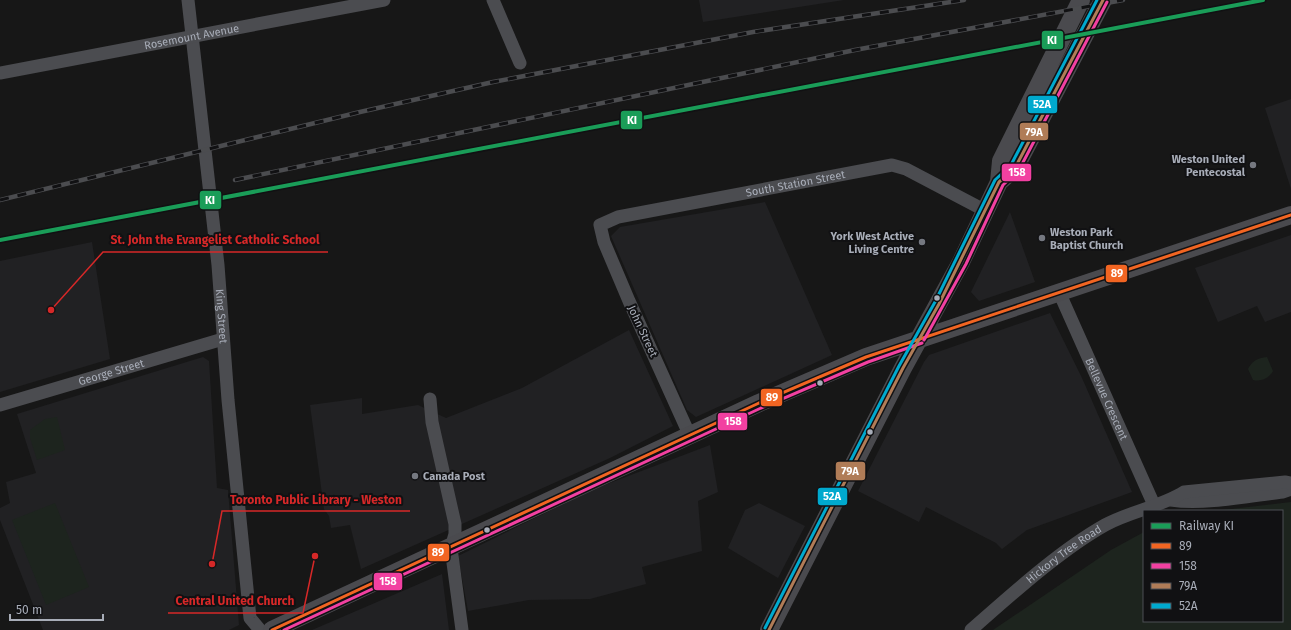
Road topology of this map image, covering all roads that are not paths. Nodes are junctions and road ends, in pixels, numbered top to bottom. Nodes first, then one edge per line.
1 (188, 0) edge
2 (384, 0) edge
3 (493, 0) edge
4 (1081, 0) edge
5 (1103, 0) edge
6 (351, 3) edge
7 (191, 38) junction
8 (520, 63) dead end
9 (0, 73) edge
10 (998, 182) junction
11 (984, 210) junction
12 (1291, 215) edge
13 (600, 226) joint
14 (1059, 292) junction
15 (920, 338) junction
16 (223, 339) junction
17 (430, 399) dead end
18 (0, 405) edge
19 (690, 436) junction
20 (1291, 484) edge
21 (1291, 489) edge
22 (1171, 500) junction
23 (1154, 505) junction
24 (451, 548) junction
25 (260, 630) edge
26 (272, 630) edge
27 (462, 630) edge
28 (769, 630) edge
29 (971, 630) edge

1 - 7 street, King Street
2 - 6 street, Rosemount Avenue
3 - 8 street
4 - 10 main road
5 - 10 main road
6 - 7 street, Rosemount Avenue
7 - 9 street, Rosemount Avenue
7 - 16 street, King Street
10 - 11 main road
11 - 13 street, South Station Street
11 - 15 main road
12 - 14 main road
13 - 19 street, John Street
14 - 15 main road
14 - 23 street, Bellevue Crescent
15 - 19 main road
15 - 28 main road
16 - 18 street, George Street
16 - 25 street, King Street
17 - 24 street
19 - 24 main road
20 - 22 street, Hickory Tree Road
21 - 22 street, Hickory Tree Road
22 - 23 street, Hickory Tree Road
23 - 29 street, Hickory Tree Road
24 - 26 main road
24 - 27 street

